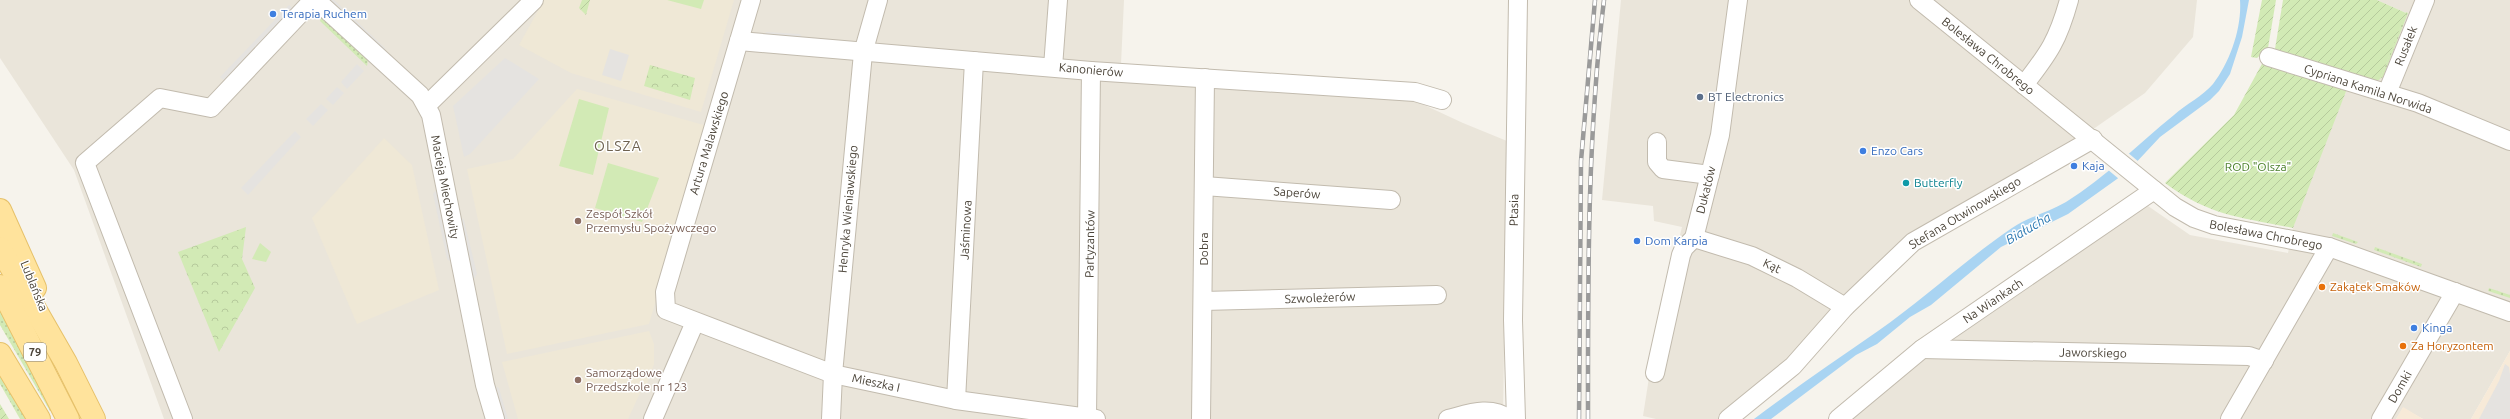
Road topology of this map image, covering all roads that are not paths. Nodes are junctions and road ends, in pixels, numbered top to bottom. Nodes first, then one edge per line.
1 (315, 0) edge
2 (534, 0) edge
3 (751, 0) edge
4 (878, 0) edge
5 (1058, 0) edge
6 (1518, 0) edge
7 (1738, 0) edge
8 (2069, 0) edge
9 (2425, 0) edge
10 (1924, 2) edge
11 (739, 41) junction
12 (863, 53) junction
13 (2269, 57) dead end
14 (974, 61) junction
15 (1053, 67) junction
16 (1091, 71) junction
17 (1205, 78) junction
18 (2024, 85) junction
19 (2387, 92) junction
20 (1442, 100) dead end
21 (427, 105) junction
22 (2510, 141) edge
23 (1657, 142) dead end
24 (2098, 144) junction
25 (1710, 175) junction
26 (1204, 186) junction
27 (2150, 187) junction
28 (1391, 200) dead end
29 (0, 210) edge
30 (1694, 238) junction
31 (2329, 247) junction
32 (0, 248) edge
33 (0, 286) edge
34 (2455, 292) junction
35 (1438, 295) dead end
36 (1203, 301) junction
37 (1845, 307) junction
38 (666, 310) joint
39 (2510, 312) edge
40 (695, 322) junction
41 (1922, 350) junction
42 (0, 354) edge
43 (2264, 361) junction
44 (66, 363) junction
45 (1654, 373) dead end
46 (833, 374) junction
47 (956, 400) junction
48 (38, 419) edge
49 (68, 419) edge
50 (94, 419) edge
51 (183, 419) edge
52 (496, 419) edge
53 (653, 419) edge
54 (831, 419) edge
55 (1091, 419) edge
56 (1200, 419) edge
57 (1448, 419) edge
58 (1509, 419) edge
59 (1516, 419) edge
60 (1728, 419) edge
61 (1838, 419) edge
62 (2230, 419) edge
63 (2381, 419) edge

1 - 21 street, Macieja Miechowity
1 - 51 street
2 - 21 street
3 - 11 street, Artura Malawskiego
4 - 12 street, Henryka Wieniawskiego
5 - 15 street
6 - 59 street, Ptasia
7 - 25 street, Dukatów
8 - 18 street
9 - 19 street, Rusałek
10 - 18 street, Bolesława Chrobrego
11 - 12 street, Kanonierów
11 - 38 street, Artura Malawskiego
12 - 14 street, Kanonierów
12 - 46 street, Henryka Wieniawskiego
13 - 19 street, Cypriana Kamila Norwida
14 - 15 street, Kanonierów
14 - 47 street, Jaśminowa
15 - 16 street, Kanonierów
16 - 17 street, Kanonierów
16 - 55 street, Partyzantów
17 - 20 street, Kanonierów
17 - 26 street, Dobra
18 - 24 street, Bolesława Chrobrego
19 - 22 street, Cypriana Kamila Norwida
21 - 52 street, Macieja Miechowity
23 - 25 street
24 - 27 street, Bolesława Chrobrego
24 - 37 street, Stefana Otwinowskiego
25 - 30 street, Dukatów
26 - 28 street, Saperów
26 - 36 street, Dobra
27 - 31 street, Bolesława Chrobrego
27 - 41 street, Na Wiankach
29 - 44 main road, Lublańska
30 - 37 street, Kąt
30 - 45 street, Dukatów
31 - 34 street, Bolesława Chrobrego
31 - 43 street
32 - 44 main road, Lublańska / 79
33 - 49 main road, 79
34 - 39 street, Bolesława Chrobrego
34 - 63 street, Domki
35 - 36 street, Szwoleżerów
36 - 56 street, Dobra
37 - 60 street, Stefana Otwinowskiego
38 - 40 street, Mieszka I
40 - 46 street, Mieszka I
40 - 53 street
41 - 43 street, Jaworskiego
41 - 61 street, Na Wiankach
42 - 48 main road
43 - 62 street
44 - 50 main road, Lublańska / 79
46 - 47 street, Mieszka I
46 - 54 street, Henryka Wieniawskiego
47 - 55 street, Mieszka I
57 - 58 street

